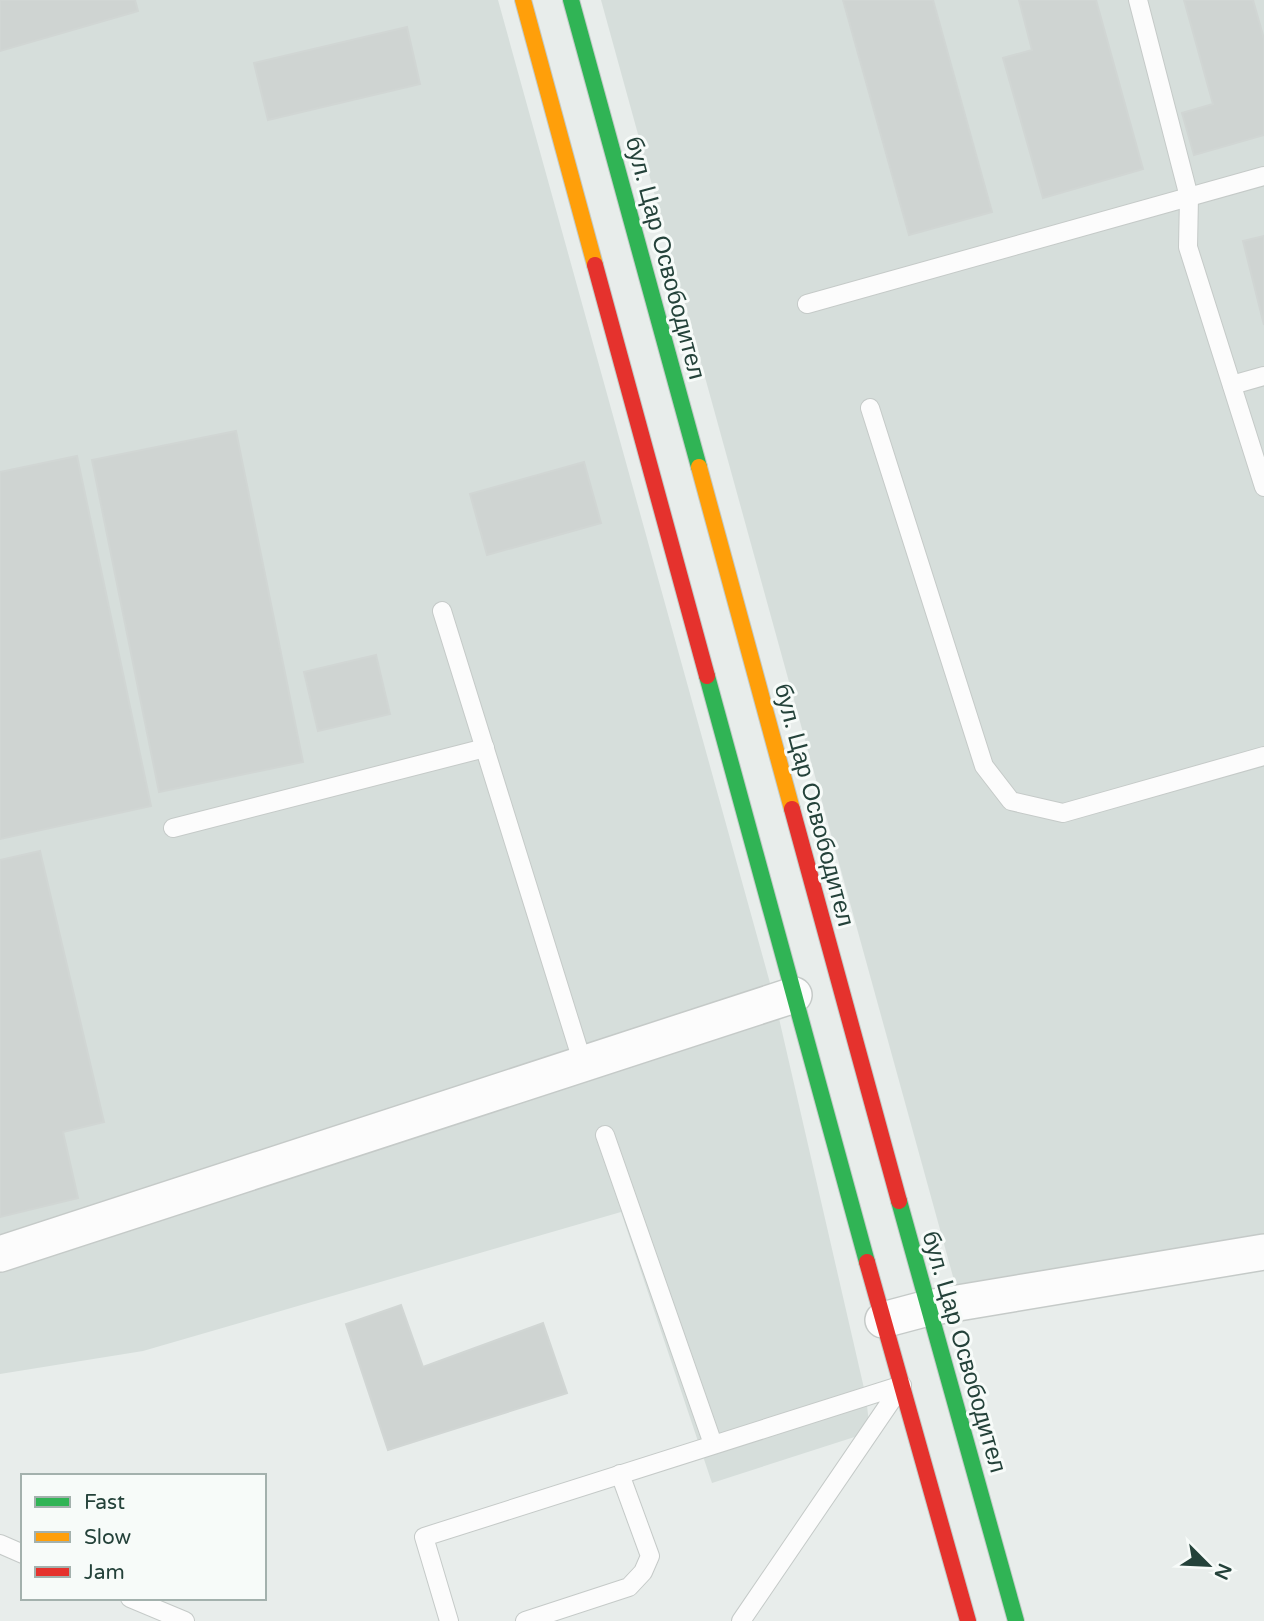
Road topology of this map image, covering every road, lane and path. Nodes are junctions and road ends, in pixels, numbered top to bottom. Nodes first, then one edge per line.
1 (523, 0) edge
2 (572, 0) edge
3 (1138, 0) edge
4 (1264, 176) edge
5 (1189, 197) junction
6 (807, 304) dead end
7 (1264, 376) edge
8 (1232, 386) junction
9 (870, 408) dead end
10 (1264, 487) edge
11 (442, 611) dead end
12 (485, 748) junction
13 (1264, 756) edge
14 (173, 828) dead end
15 (794, 995) junction
16 (583, 1064) junction
17 (605, 1135) dead end
18 (1264, 1252) edge
19 (0, 1254) edge
20 (928, 1308) junction
21 (883, 1320) junction
22 (902, 1385) junction
23 (713, 1444) junction
24 (620, 1474) junction
25 (0, 1544) edge
26 (21, 1553) edge
27 (135, 1600) edge
28 (185, 1621) edge
29 (449, 1621) edge
30 (524, 1621) edge
31 (741, 1621) edge
32 (968, 1621) edge
33 (1016, 1621) edge

1 - 15 main road
2 - 20 main road, бул. Цар Освободител
3 - 5 lane
4 - 5 lane
5 - 6 lane
5 - 8 lane
7 - 8 lane
8 - 10 lane
9 - 13 lane
11 - 12 lane
12 - 14 lane
12 - 16 lane
15 - 16 street
15 - 21 main road
16 - 19 street
17 - 23 lane
18 - 20 street
20 - 21 street
20 - 33 main road, бул. Цар Освободител
21 - 22 main road
22 - 23 lane
22 - 31 lane
22 - 32 main road
23 - 24 lane
24 - 29 lane
24 - 30 lane
25 - 26 lane
27 - 28 lane

